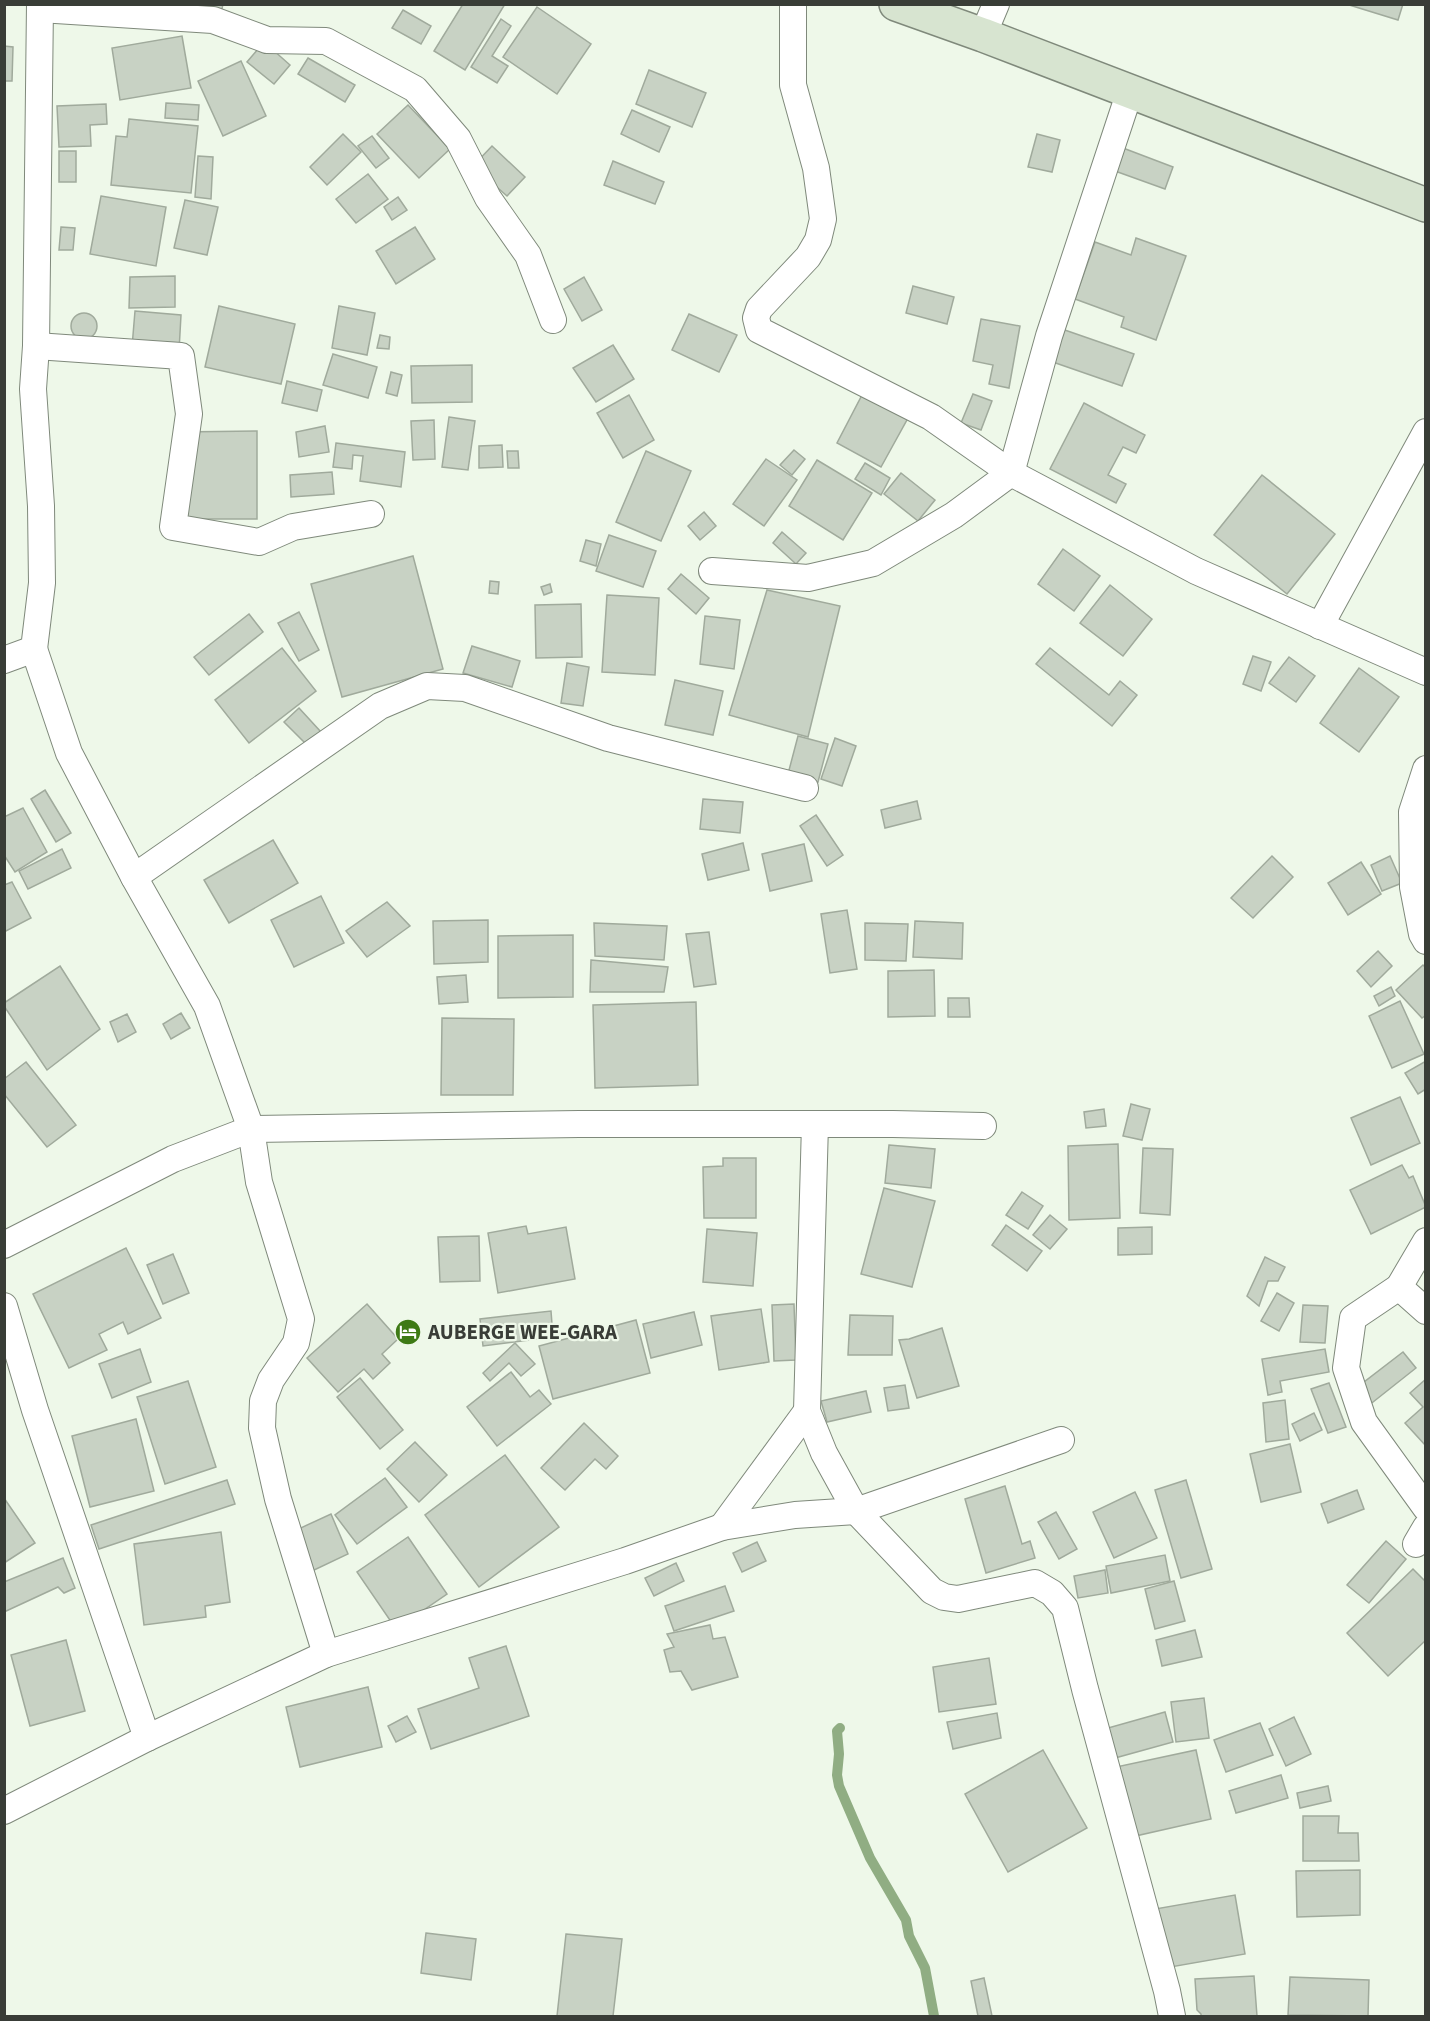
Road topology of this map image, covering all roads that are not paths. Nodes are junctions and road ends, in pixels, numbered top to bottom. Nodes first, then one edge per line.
1 (793, 4) edge
2 (896, 4) edge
3 (996, 4) edge
4 (40, 7) edge
5 (983, 36) junction
6 (1130, 92) junction
7 (1425, 205) edge
8 (553, 320) dead end
9 (36, 346) junction
10 (1425, 432) edge
11 (1011, 473) junction
12 (371, 514) dead end
13 (712, 572) dead end
14 (1320, 626) junction
15 (34, 649) junction
16 (4, 660) edge
17 (1425, 672) edge
18 (1425, 769) edge
19 (805, 788) dead end
20 (134, 877) junction
21 (1425, 941) edge
22 (815, 1124) junction
23 (983, 1126) dead end
24 (251, 1129) junction
25 (1425, 1241) edge
26 (4, 1245) edge
27 (1399, 1287) junction
28 (4, 1306) edge
29 (1425, 1311) edge
30 (807, 1411) junction
31 (1061, 1440) dead end
32 (1425, 1508) edge
33 (856, 1511) junction
34 (722, 1527) junction
35 (326, 1654) junction
36 (147, 1738) junction
37 (4, 1811) edge
38 (1172, 2016) edge

1 - 11 street
2 - 5 street
3 - 5 street
4 - 8 street
4 - 9 street
5 - 6 street
6 - 7 street
6 - 11 street
9 - 12 street
9 - 15 street
10 - 14 street
11 - 13 street
11 - 14 street
14 - 17 street
15 - 16 street
15 - 20 street
18 - 21 street
19 - 20 street
20 - 24 street
22 - 23 street
22 - 24 street
22 - 30 street
24 - 26 street
24 - 35 street
25 - 27 street
27 - 29 street
27 - 32 street
28 - 36 street
30 - 33 street
30 - 34 street
31 - 33 street
33 - 34 street
33 - 38 street
34 - 35 street
35 - 36 street
36 - 37 street

